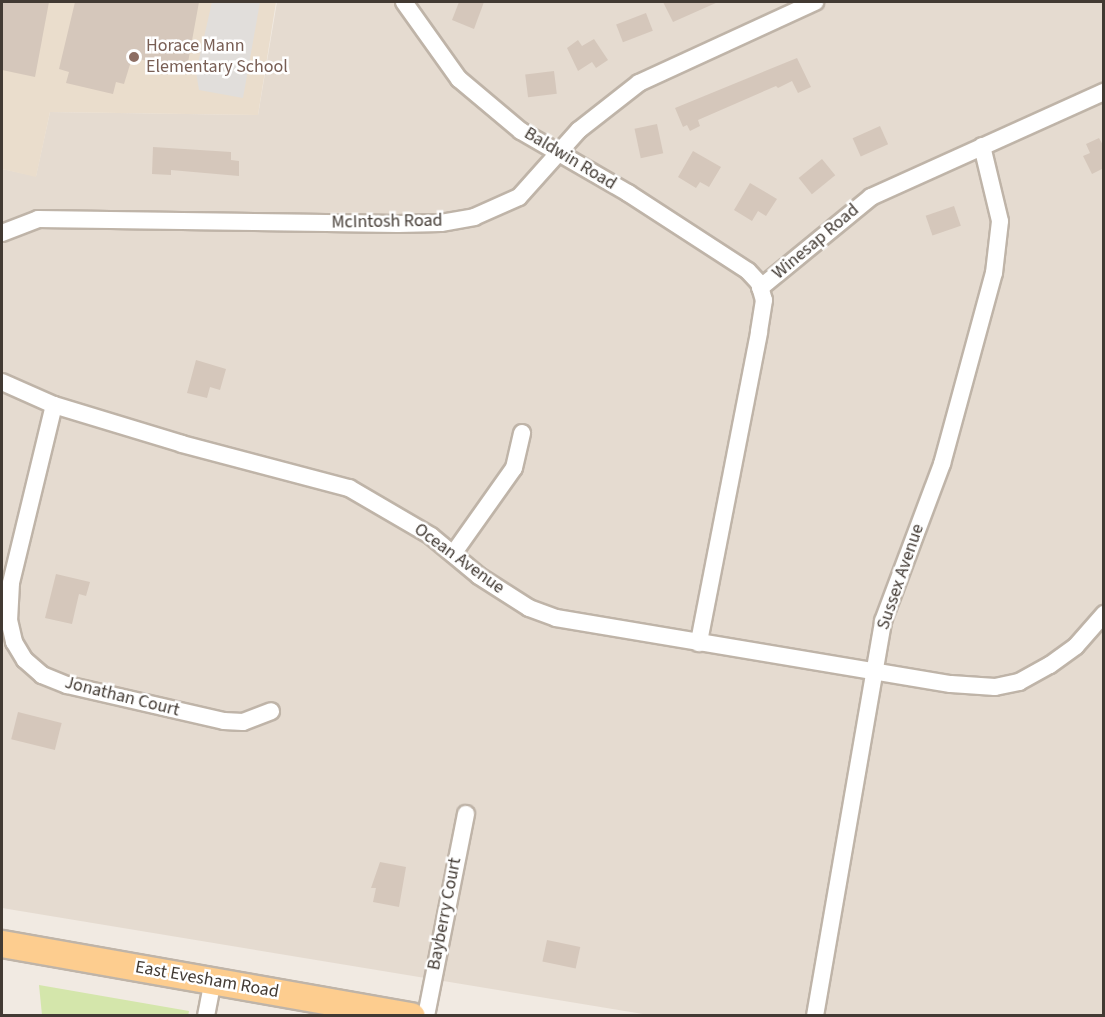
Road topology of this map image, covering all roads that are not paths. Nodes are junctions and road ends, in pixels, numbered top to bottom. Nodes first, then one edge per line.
1 (404, 2) edge
2 (815, 2) edge
3 (1104, 92) edge
4 (982, 146) junction
5 (558, 153) junction
6 (2, 233) edge
7 (760, 288) junction
8 (2, 382) edge
9 (54, 405) junction
10 (522, 433) dead end
11 (453, 554) junction
12 (1104, 614) edge
13 (699, 643) junction
14 (875, 671) junction
15 (271, 711) dead end
16 (466, 814) dead end
17 (2, 944) edge
18 (213, 981) junction
19 (412, 1015) edge
20 (206, 1016) edge
21 (815, 1016) edge

1 - 5 street, Baldwin Road
2 - 5 street, McIntosh Road
3 - 4 street, Winesap Road
4 - 7 street, Winesap Road
4 - 14 street, Sussex Avenue
5 - 6 street, McIntosh Road
5 - 7 street, Baldwin Road
7 - 13 street, Winesap Road
8 - 9 street
9 - 11 street, Ocean Avenue
9 - 15 street, Jonathan Court
10 - 11 street
11 - 13 street, Ocean Avenue
12 - 14 street, Ocean Avenue
13 - 14 street, Ocean Avenue
14 - 21 street, Sussex Avenue
16 - 19 street, Bayberry Court
17 - 18 main road, East Evesham Road
18 - 19 main road, East Evesham Road
18 - 20 street

